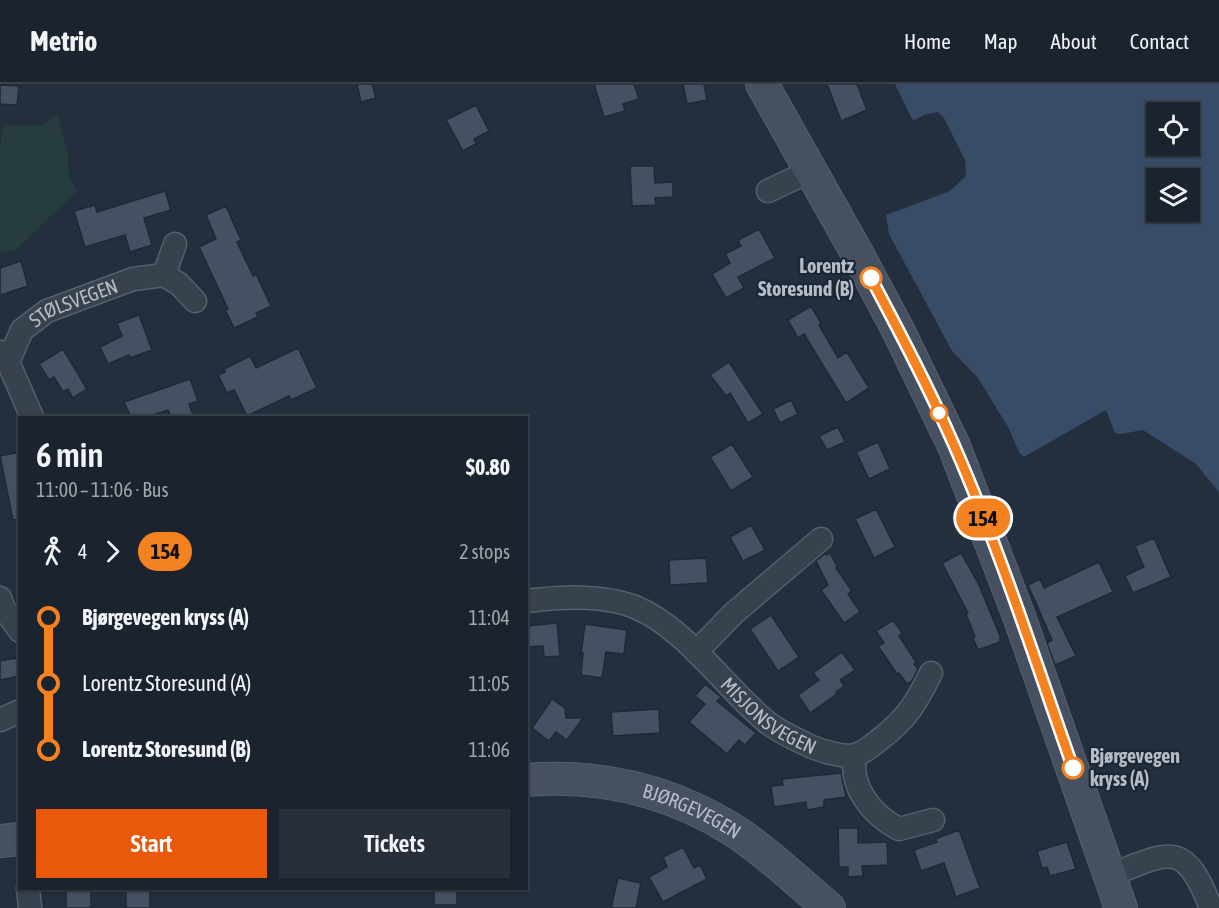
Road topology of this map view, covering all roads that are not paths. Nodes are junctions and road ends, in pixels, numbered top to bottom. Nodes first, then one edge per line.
1 (762, 84) edge
2 (812, 170) junction
3 (768, 190) dead end
4 (175, 244) dead end
5 (164, 275) junction
6 (195, 301) dead end
7 (4, 357) edge
8 (32, 416) edge
9 (821, 539) dead end
10 (0, 598) edge
11 (528, 601) edge
12 (18, 628) edge
13 (696, 652) junction
14 (931, 673) dead end
15 (18, 712) edge
16 (0, 720) edge
17 (855, 755) junction
18 (528, 780) edge
19 (933, 820) dead end
20 (18, 840) edge
21 (0, 842) edge
22 (1110, 875) junction
23 (28, 890) edge
24 (30, 908) edge
25 (829, 908) edge
26 (1121, 908) edge
27 (1211, 908) edge

1 - 2 main road
2 - 3 street
2 - 22 main road
4 - 5 street
5 - 6 street
5 - 7 street, STØLSVEGEN
7 - 8 street, STØLSVEGEN
9 - 13 street
10 - 12 street
11 - 13 street, MISJONSVEGEN
13 - 17 street, MISJONSVEGEN
14 - 17 street
15 - 16 street
17 - 19 street
18 - 25 main road, BJØRGEVEGEN
20 - 21 main road
22 - 26 main road
22 - 27 street
23 - 24 street

